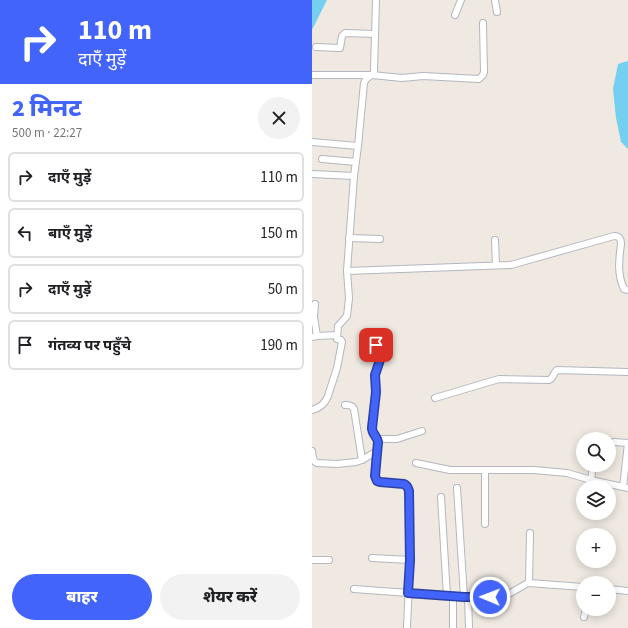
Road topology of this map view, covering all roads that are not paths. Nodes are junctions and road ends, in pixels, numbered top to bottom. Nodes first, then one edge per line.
1 (376, 0) edge
2 (461, 0) edge
3 (495, 0) edge
4 (497, 12) dead end
5 (456, 15) dead end
6 (483, 23) dead end
7 (375, 34) junction
8 (316, 47) dead end
9 (312, 75) edge
10 (372, 75) junction
11 (312, 142) edge
12 (358, 146) junction
13 (322, 159) dead end
14 (356, 162) junction
15 (312, 174) edge
16 (354, 176) junction
17 (349, 238) junction
18 (380, 239) dead end
19 (495, 240) dead end
20 (496, 265) junction
21 (347, 271) junction
22 (628, 290) edge
23 (315, 304) dead end
24 (337, 335) junction
25 (374, 336) dead end
26 (314, 337) edge
27 (628, 372) edge
28 (435, 398) dead end
29 (345, 405) dead end
30 (312, 410) edge
31 (422, 431) dead end
32 (377, 439) junction
33 (616, 442) edge
34 (628, 444) edge
35 (377, 451) junction
36 (312, 452) edge
37 (362, 460) junction
38 (314, 464) edge
39 (416, 464) dead end
40 (485, 470) junction
41 (592, 472) edge
42 (591, 480) joint
43 (616, 485) edge
44 (626, 487) edge
45 (456, 488) dead end
46 (441, 497) dead end
47 (485, 524) dead end
48 (530, 533) dead end
49 (372, 558) dead end
50 (312, 560) edge
51 (330, 560) dead end
52 (410, 560) junction
53 (529, 583) junction
54 (576, 586) edge
55 (354, 589) dead end
56 (616, 590) edge
57 (628, 591) edge
58 (408, 593) junction
59 (450, 596) junction
60 (466, 597) junction
61 (469, 627) dead end
62 (407, 628) edge
63 (453, 628) edge

1 - 7 street
2 - 5 street
3 - 4 street
6 - 10 street
7 - 8 street
7 - 10 street
9 - 10 street
10 - 12 street
11 - 12 street
12 - 14 street
13 - 14 street
14 - 16 street
15 - 16 street
16 - 17 street
17 - 18 street
17 - 21 street
19 - 20 street
20 - 21 street
20 - 22 street
21 - 24 street
23 - 26 street
24 - 26 street
24 - 30 street
25 - 32 street
27 - 28 street
29 - 37 street
31 - 32 street
32 - 35 street
33 - 34 street
34 - 44 street
35 - 37 street
35 - 52 street
36 - 38 street
37 - 38 street
39 - 40 street
40 - 42 street
40 - 47 street
41 - 42 street
43 - 44 street
45 - 60 street
46 - 59 street
48 - 53 street
49 - 52 street
50 - 51 street
52 - 58 street
53 - 54 street
53 - 60 street
55 - 58 street
56 - 57 street
58 - 59 street
58 - 62 street
59 - 60 street
59 - 63 street
60 - 61 street

